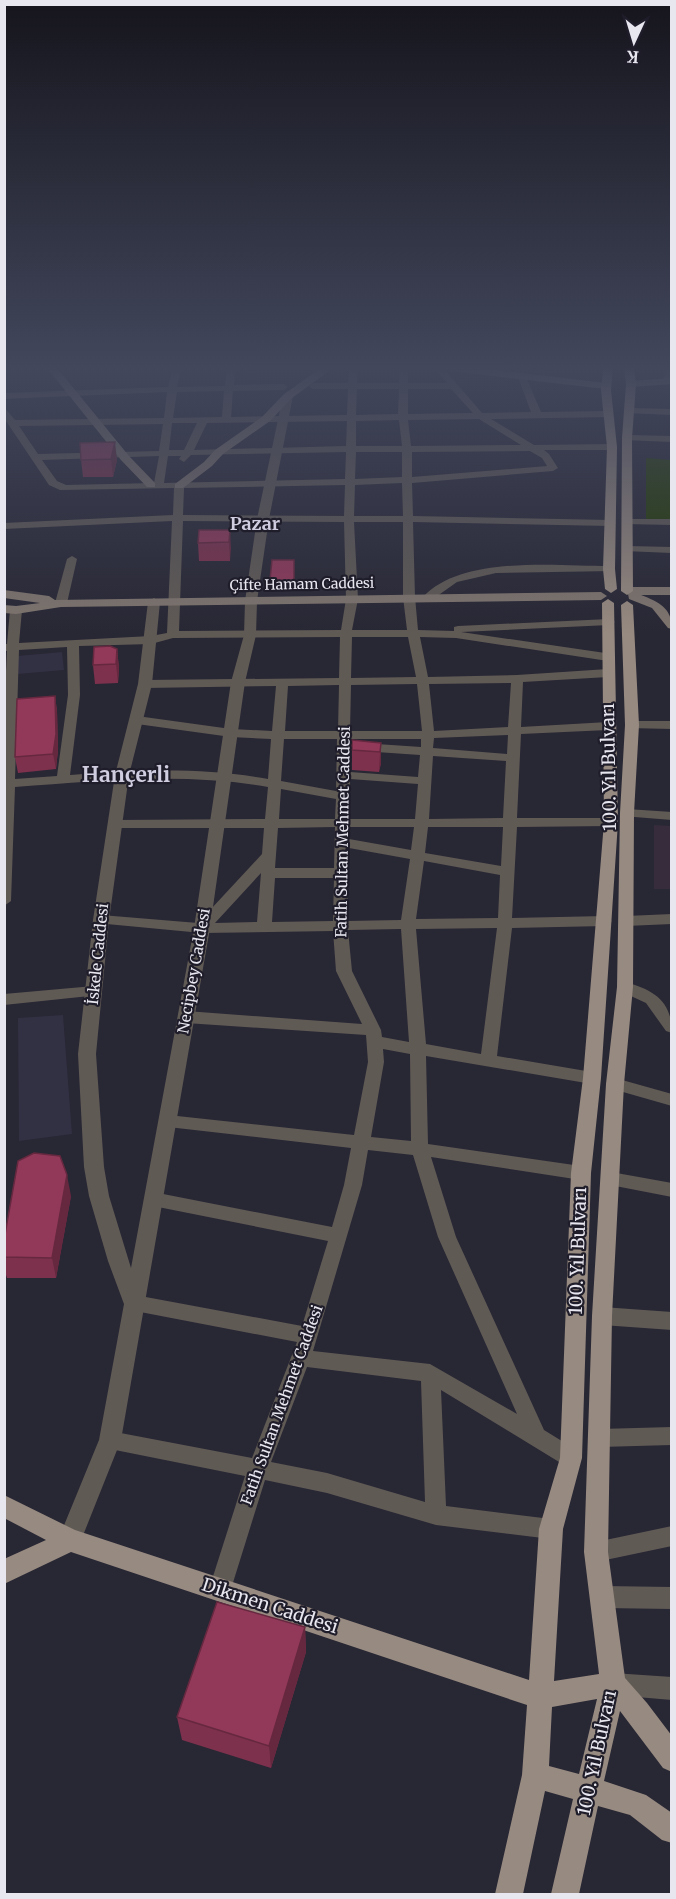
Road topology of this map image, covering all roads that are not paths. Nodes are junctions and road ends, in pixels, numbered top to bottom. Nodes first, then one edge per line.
1 (37, 457) joint
2 (48, 457) edge
3 (125, 457) edge
4 (164, 457) edge
5 (190, 457) edge
6 (215, 457) edge
7 (275, 457) edge
8 (351, 457) edge
9 (407, 457) edge
10 (546, 457) edge
11 (612, 457) edge
12 (627, 457) edge
13 (208, 464) junction
14 (407, 478) junction
15 (350, 483) junction
16 (154, 485) junction
17 (270, 485) junction
18 (179, 486) junction
19 (263, 519) junction
20 (349, 519) junction
21 (409, 519) junction
22 (178, 520) junction
23 (629, 522) junction
24 (672, 522) edge
25 (611, 523) junction
26 (4, 526) edge
27 (628, 549) junction
28 (672, 550) edge
29 (72, 559) dead end
30 (609, 569) junction
31 (672, 591) edge
32 (4, 594) edge
33 (409, 597) junction
34 (429, 597) junction
35 (352, 599) junction
36 (617, 600) junction
37 (176, 601) junction
38 (251, 601) junction
39 (154, 602) junction
40 (62, 603) junction
41 (17, 606) edge
42 (672, 625) edge
43 (346, 633) junction
44 (413, 633) junction
45 (250, 634) junction
46 (173, 635) junction
47 (151, 640) junction
48 (74, 643) junction
49 (9, 648) edge
50 (608, 665) junction
51 (517, 679) junction
52 (346, 680) junction
53 (423, 680) junction
54 (282, 681) junction
55 (238, 682) junction
56 (145, 684) junction
57 (137, 720) junction
58 (632, 724) junction
59 (672, 725) edge
60 (608, 726) junction
61 (514, 732) junction
62 (231, 733) junction
63 (278, 735) junction
64 (427, 735) junction
65 (344, 740) junction
66 (426, 752) junction
67 (513, 758) junction
68 (225, 774) junction
69 (122, 775) junction
70 (344, 776) junction
71 (63, 779) junction
72 (425, 781) junction
73 (275, 783) junction
74 (6, 784) edge
75 (343, 796) junction
76 (672, 816) edge
77 (619, 817) junction
78 (422, 822) junction
79 (342, 823) junction
80 (510, 823) junction
81 (115, 824) junction
82 (272, 824) junction
83 (217, 825) junction
84 (342, 842) junction
85 (270, 854) junction
86 (418, 856) junction
87 (508, 872) junction
88 (268, 873) junction
89 (341, 873) junction
90 (4, 901) edge
91 (101, 920) junction
92 (672, 920) edge
93 (506, 921) junction
94 (605, 921) junction
95 (626, 921) junction
96 (408, 924) junction
97 (340, 925) junction
98 (264, 927) junction
99 (202, 928) junction
100 (625, 987) junction
101 (94, 991) junction
102 (4, 1000) edge
103 (186, 1017) junction
104 (672, 1027) edge
105 (374, 1036) junction
106 (418, 1049) junction
107 (488, 1060) junction
108 (592, 1078) junction
109 (615, 1084) junction
110 (672, 1100) edge
111 (168, 1121) junction
112 (361, 1142) junction
113 (420, 1149) junction
114 (581, 1173) junction
115 (611, 1179) junction
116 (672, 1190) edge
117 (153, 1199) junction
118 (338, 1236) junction
119 (135, 1303) junction
120 (602, 1316) junction
121 (672, 1321) edge
122 (309, 1336) junction
123 (302, 1358) junction
124 (430, 1373) junction
125 (672, 1436) edge
126 (537, 1437) junction
127 (600, 1438) junction
128 (110, 1440) junction
129 (571, 1458) junction
130 (258, 1469) junction
131 (4, 1506) edge
132 (436, 1515) junction
133 (551, 1528) junction
134 (672, 1536) edge
135 (70, 1540) junction
136 (596, 1552) junction
137 (4, 1572) edge
138 (219, 1589) junction
139 (603, 1597) junction
140 (672, 1598) edge
141 (613, 1684) junction
142 (672, 1689) edge
143 (539, 1696) junction
144 (672, 1759) edge
145 (535, 1775) junction
146 (590, 1791) junction
147 (672, 1830) edge
148 (509, 1894) edge
149 (565, 1894) edge

1 - 2 street
1 - 16 street
3 - 16 main road
4 - 16 street
5 - 13 street
6 - 13 main road
7 - 17 street, Necipbey Caddesi
8 - 15 street, Fatih Sultan Mehmet Caddesi
9 - 14 street
10 - 14 street
11 - 25 main road, 100. Yıl Bulvarı
12 - 23 main road, 100. Yıl Bulvarı
13 - 18 main road
14 - 15 street
14 - 21 street
15 - 17 street
15 - 20 street, Fatih Sultan Mehmet Caddesi
16 - 18 street
17 - 18 street
17 - 19 street, Necipbey Caddesi
18 - 22 street
19 - 20 street
19 - 22 street
19 - 38 street, Necipbey Caddesi
20 - 21 street
20 - 35 street, Fatih Sultan Mehmet Caddesi
21 - 25 street
21 - 33 street
22 - 26 street
22 - 37 street
23 - 24 street
23 - 27 main road, 100. Yıl Bulvarı
25 - 30 main road, 100. Yıl Bulvarı
27 - 28 street
27 - 36 main road, 100. Yıl Bulvarı
29 - 40 street
30 - 34 street
30 - 36 main road, 100. Yıl Bulvarı
31 - 36 main road, Çifte Hamam Caddesi
32 - 41 main road, Çifte Hamam Caddesi
33 - 34 main road, Çifte Hamam Caddesi
33 - 35 main road, Çifte Hamam Caddesi
33 - 44 street
34 - 36 main road, Çifte Hamam Caddesi
35 - 38 main road, Çifte Hamam Caddesi
35 - 43 street, Fatih Sultan Mehmet Caddesi
36 - 42 main road
36 - 44 street
36 - 50 main road, 100. Yıl Bulvarı
36 - 58 main road, 100. Yıl Bulvarı
37 - 38 main road, Çifte Hamam Caddesi
37 - 39 main road, Çifte Hamam Caddesi
37 - 46 street
38 - 45 street, Necipbey Caddesi
39 - 40 main road, Çifte Hamam Caddesi
39 - 47 street, İskele Caddesi
40 - 41 main road, Çifte Hamam Caddesi
41 - 49 street
43 - 44 street
43 - 45 street
43 - 52 street, Fatih Sultan Mehmet Caddesi
44 - 50 street
44 - 53 street
45 - 46 street
45 - 55 street, Necipbey Caddesi
46 - 47 street
47 - 48 street
47 - 56 street, İskele Caddesi
48 - 49 street
48 - 71 street
49 - 74 street
50 - 51 street
50 - 60 main road, 100. Yıl Bulvarı
51 - 53 street
51 - 61 street
52 - 53 street
52 - 54 street
52 - 65 street, Fatih Sultan Mehmet Caddesi
53 - 64 street
54 - 55 street
54 - 63 street
55 - 56 street
55 - 62 street, Necipbey Caddesi
56 - 57 street, İskele Caddesi
57 - 62 street
57 - 69 street, İskele Caddesi
58 - 59 street
58 - 77 main road, 100. Yıl Bulvarı
60 - 61 street
60 - 77 main road, 100. Yıl Bulvarı
61 - 64 street
61 - 67 street
62 - 63 street
62 - 68 street, Necipbey Caddesi
63 - 65 street
63 - 73 street
64 - 65 street
64 - 66 street
65 - 66 street
65 - 70 street, Fatih Sultan Mehmet Caddesi
66 - 67 street
66 - 72 street
67 - 80 street
68 - 69 street
68 - 73 street
68 - 83 street, Necipbey Caddesi
69 - 71 street
69 - 81 street, İskele Caddesi
70 - 72 street
70 - 75 street, Fatih Sultan Mehmet Caddesi
71 - 74 street
72 - 78 street
73 - 75 street
73 - 82 street
74 - 90 street
75 - 79 street, Fatih Sultan Mehmet Caddesi
76 - 77 street
77 - 80 street
77 - 94 main road, 100. Yıl Bulvarı
77 - 95 main road, 100. Yıl Bulvarı
78 - 79 street
78 - 80 street
78 - 86 street
79 - 82 street
79 - 84 street, Fatih Sultan Mehmet Caddesi
80 - 87 street
81 - 83 street
81 - 91 street, İskele Caddesi
82 - 83 street
82 - 85 street
83 - 99 street, Necipbey Caddesi
84 - 86 street
84 - 89 street, Fatih Sultan Mehmet Caddesi
85 - 88 street
85 - 99 street
86 - 87 street
86 - 96 street
87 - 93 street
88 - 89 street
88 - 98 street
89 - 97 street, Fatih Sultan Mehmet Caddesi
91 - 99 street
91 - 101 street, İskele Caddesi
92 - 95 street
93 - 94 street
93 - 96 street
93 - 107 street
94 - 108 main road, 100. Yıl Bulvarı
95 - 100 main road, 100. Yıl Bulvarı
96 - 97 street
96 - 106 street
97 - 98 street
97 - 105 street, Fatih Sultan Mehmet Caddesi
98 - 99 street
99 - 103 street, Necipbey Caddesi
100 - 104 street
100 - 109 main road, 100. Yıl Bulvarı
101 - 102 street
101 - 119 street, İskele Caddesi
103 - 105 street
103 - 111 street, Necipbey Caddesi
105 - 106 street
105 - 112 street, Fatih Sultan Mehmet Caddesi
106 - 107 street
106 - 113 street
107 - 108 street
108 - 114 main road, 100. Yıl Bulvarı
109 - 110 street
109 - 115 main road, 100. Yıl Bulvarı
111 - 112 street
111 - 117 street, Necipbey Caddesi
112 - 113 street
112 - 118 street, Fatih Sultan Mehmet Caddesi
113 - 114 street
113 - 126 street
114 - 129 main road, 100. Yıl Bulvarı
115 - 116 street
115 - 120 main road, 100. Yıl Bulvarı
117 - 118 street
117 - 119 street, Necipbey Caddesi
118 - 122 street, Fatih Sultan Mehmet Caddesi
119 - 122 street
119 - 128 street, Necipbey Caddesi
120 - 121 street
120 - 127 main road, 100. Yıl Bulvarı
122 - 123 street, Fatih Sultan Mehmet Caddesi
123 - 124 street
123 - 130 street, Fatih Sultan Mehmet Caddesi
124 - 126 street
124 - 132 street
125 - 127 street
126 - 129 street
127 - 136 main road, 100. Yıl Bulvarı
128 - 130 street
128 - 135 street, Necipbey Caddesi
129 - 133 main road, 100. Yıl Bulvarı
130 - 132 street
130 - 138 street, Fatih Sultan Mehmet Caddesi
131 - 135 main road, Dikmen Caddesi
132 - 133 street
133 - 143 main road, 100. Yıl Bulvarı
134 - 136 street
135 - 137 main road
135 - 138 main road, Dikmen Caddesi
136 - 139 main road, 100. Yıl Bulvarı
138 - 143 main road, Dikmen Caddesi
139 - 140 street
139 - 141 main road, 100. Yıl Bulvarı
141 - 142 street
141 - 143 main road
141 - 144 main road
141 - 146 main road, 100. Yıl Bulvarı
143 - 145 main road, 100. Yıl Bulvarı
145 - 146 main road
145 - 148 main road, 100. Yıl Bulvarı
146 - 147 main road
146 - 149 main road, 100. Yıl Bulvarı

